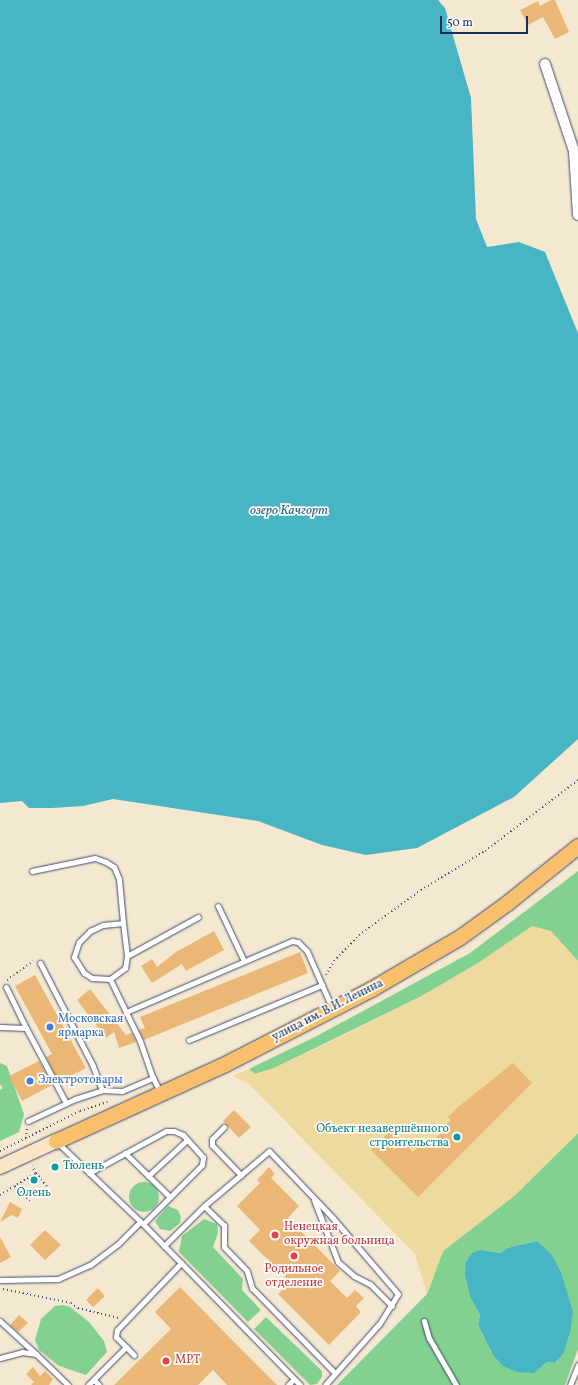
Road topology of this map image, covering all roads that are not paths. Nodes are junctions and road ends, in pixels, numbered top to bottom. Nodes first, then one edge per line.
1 (545, 64) dead end
2 (576, 150) edge
3 (578, 215) edge
4 (578, 846) edge
5 (32, 871) dead end
6 (218, 906) dead end
7 (198, 917) dead end
8 (123, 923) junction
9 (127, 956) junction
10 (244, 961) junction
11 (40, 963) road end
12 (110, 979) junction
13 (322, 985) junction
14 (6, 987) road end
15 (333, 1009) junction
16 (126, 1012) junction
17 (0, 1027) edge
18 (26, 1028) junction
19 (189, 1040) dead end
20 (153, 1078) junction
21 (102, 1090) junction
22 (160, 1093) junction
23 (66, 1103) junction
24 (28, 1121) dead end
25 (224, 1127) dead end
26 (187, 1140) junction
27 (56, 1141) junction
28 (125, 1153) junction
29 (0, 1160) edge
30 (0, 1167) edge
31 (89, 1172) junction
32 (241, 1174) junction
33 (148, 1176) junction
34 (170, 1197) junction
35 (314, 1197) junction
36 (204, 1206) junction
37 (142, 1223) junction
38 (164, 1246) junction
39 (181, 1263) junction
40 (0, 1280) edge
41 (392, 1306) junction
42 (0, 1321) edge
43 (424, 1321) dead end
44 (126, 1347) junction
45 (36, 1354) junction
46 (134, 1355) dead end
47 (0, 1358) edge
48 (578, 1365) edge
49 (334, 1372) junction
50 (294, 1379) junction
51 (94, 1380) junction
52 (68, 1385) edge
53 (88, 1385) edge
54 (99, 1385) edge
55 (288, 1385) edge
56 (300, 1385) edge
57 (325, 1385) edge
58 (456, 1385) edge
59 (570, 1385) edge

1 - 2 street
2 - 3 street
4 - 15 main road, улица им. В.И. Ленина
5 - 8 lane
6 - 10 lane
7 - 9 lane
8 - 9 lane
8 - 12 lane
9 - 12 lane
10 - 13 lane
10 - 16 lane
11 - 21 lane
12 - 16 lane
13 - 15 lane
13 - 19 lane
14 - 18 lane
15 - 22 main road, улица им. В.И. Ленина
16 - 20 lane
17 - 18 lane
18 - 23 lane
20 - 21 lane
20 - 22 lane
21 - 23 lane
22 - 27 main road, улица им. В.И. Ленина
23 - 24 lane
25 - 32 lane
26 - 28 lane
26 - 33 lane
26 - 34 lane
27 - 29 main road
27 - 30 main road
27 - 31 lane
28 - 31 lane
28 - 33 lane
31 - 37 lane
32 - 35 lane
32 - 36 lane
33 - 34 lane
34 - 37 lane
35 - 41 lane
35 - 41 lane
36 - 38 lane
36 - 49 lane
37 - 38 lane
37 - 40 lane
38 - 39 lane
39 - 44 lane
39 - 50 lane
41 - 49 lane
42 - 45 lane
43 - 58 lane
44 - 46 lane
44 - 51 lane
45 - 47 lane
45 - 52 lane
48 - 59 lane
49 - 57 lane
50 - 55 lane
50 - 56 lane
51 - 53 lane
51 - 54 lane

